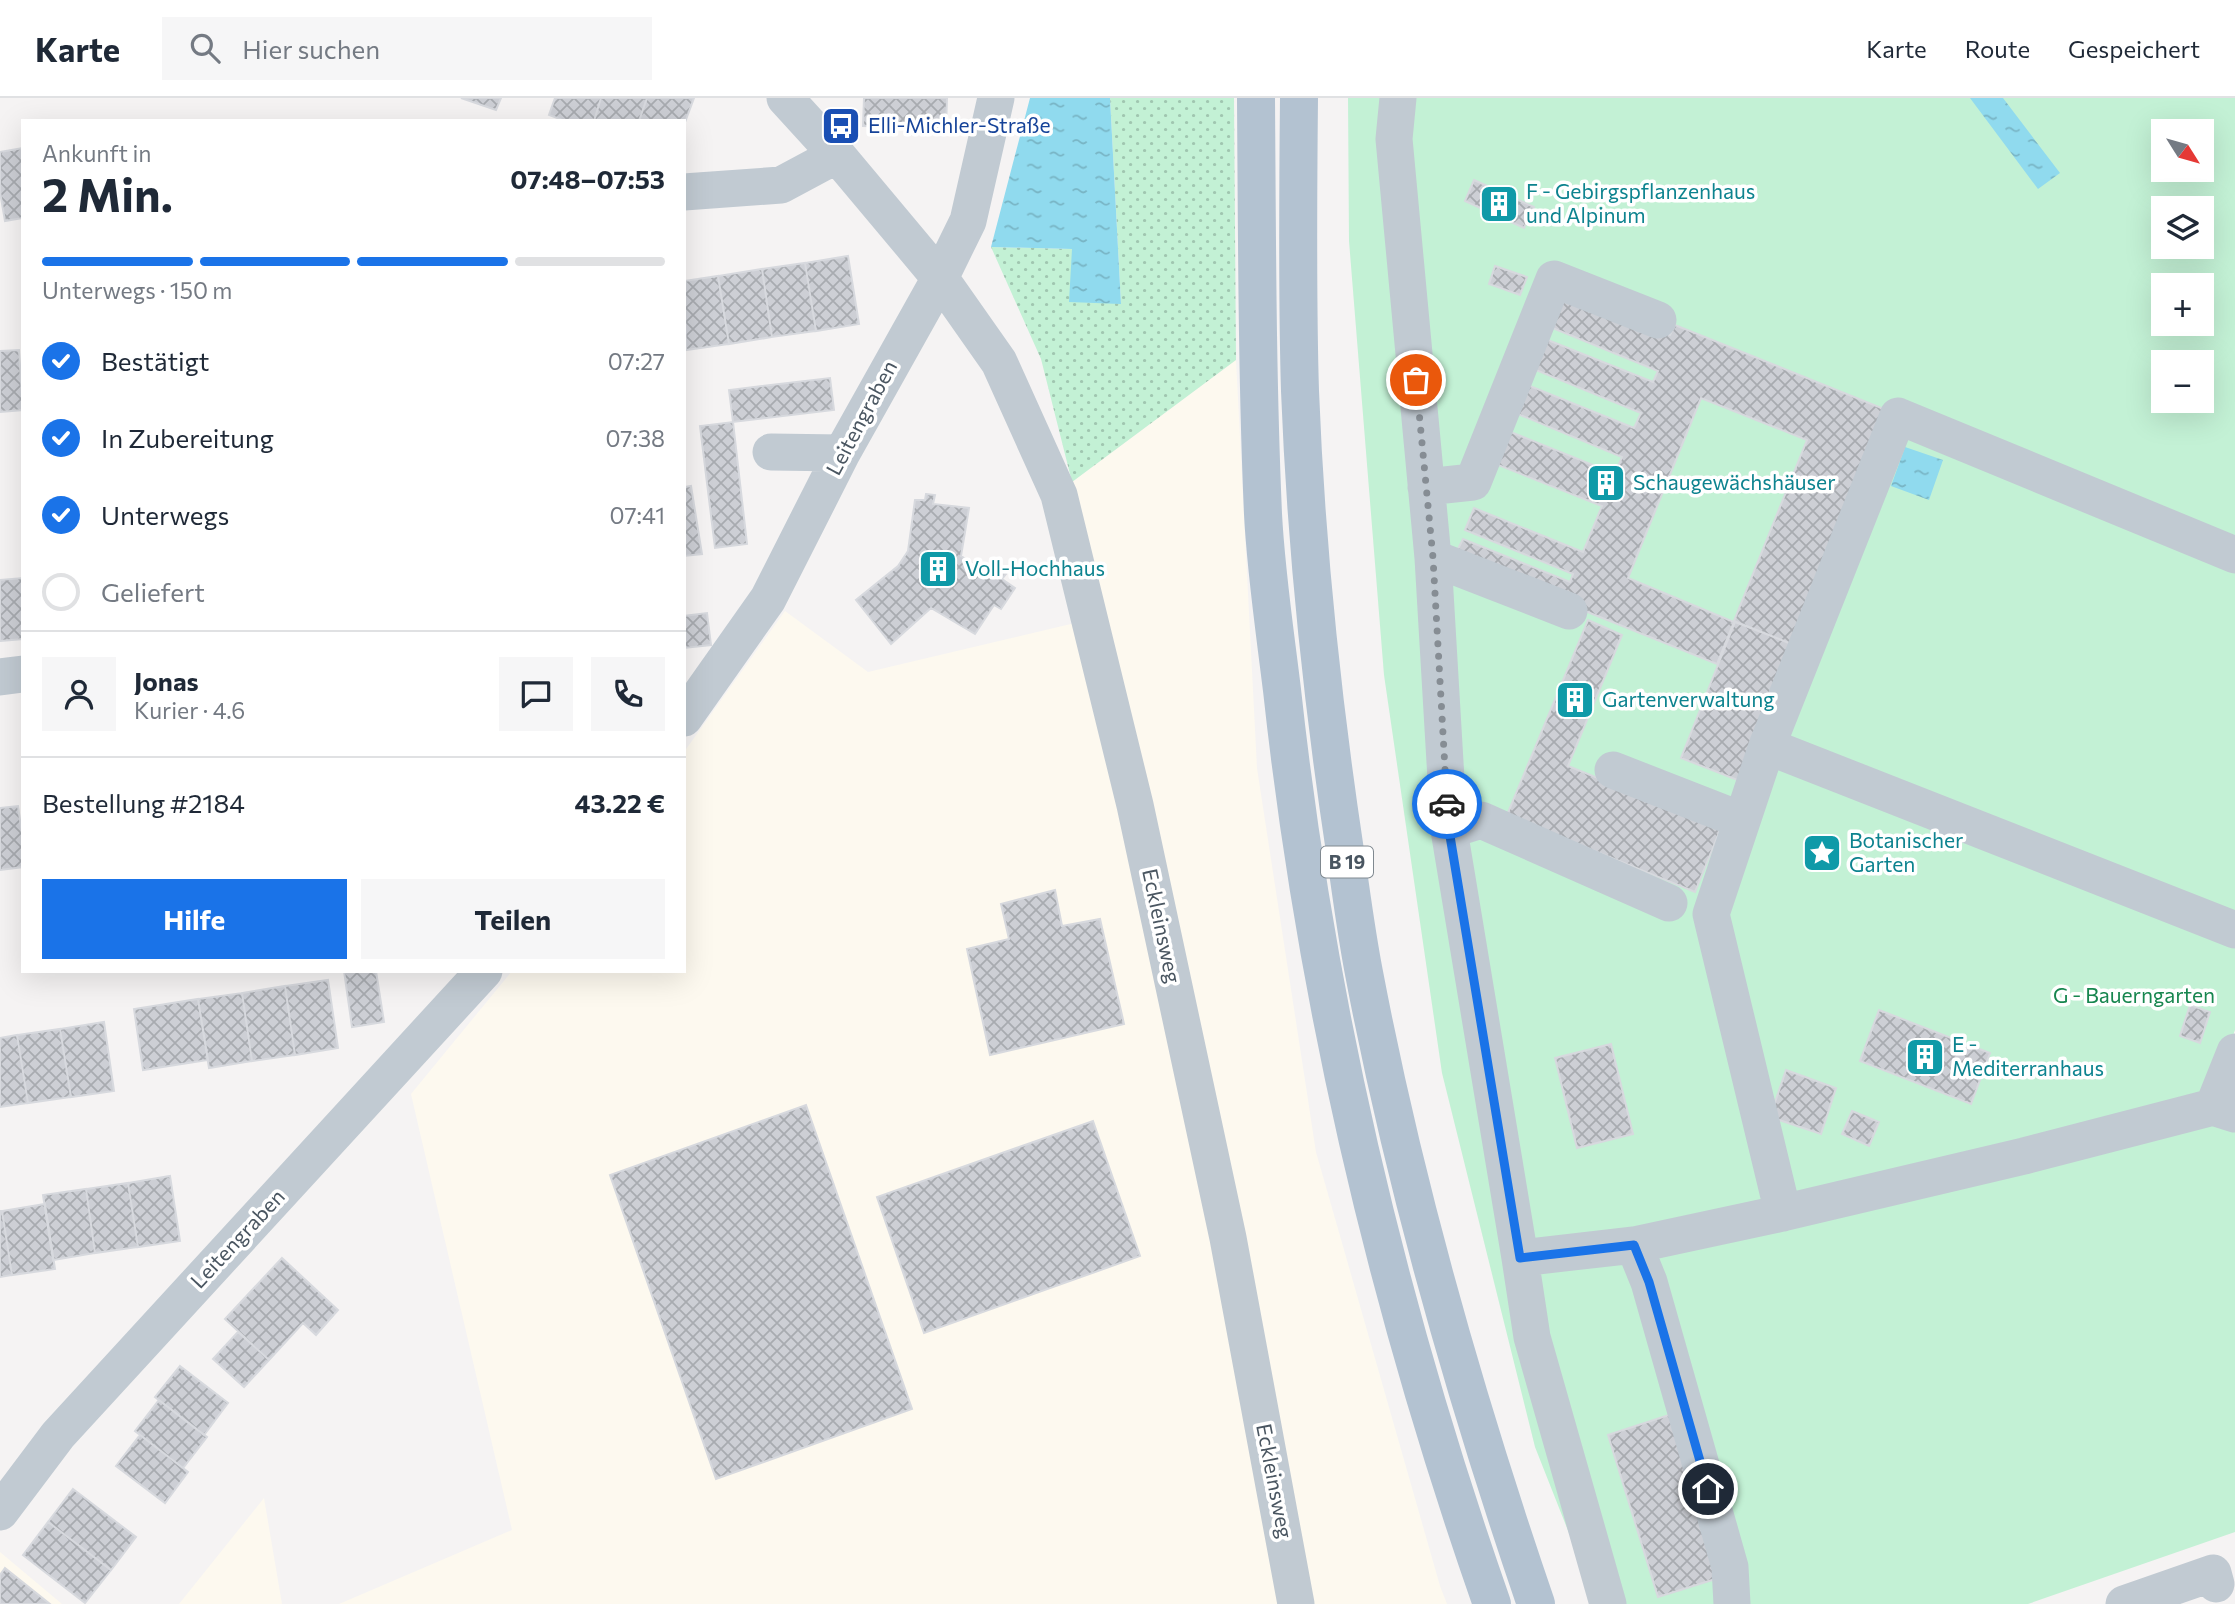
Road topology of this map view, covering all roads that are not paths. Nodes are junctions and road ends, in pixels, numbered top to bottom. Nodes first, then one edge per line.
1 (785, 98) edge
2 (996, 98) edge
3 (1256, 98) edge
4 (1299, 98) edge
5 (1398, 98) edge
6 (837, 155) junction
7 (686, 192) edge
8 (940, 278) junction
9 (1658, 320) dead end
10 (771, 452) dead end
11 (842, 453) junction
12 (1426, 487) junction
13 (2235, 555) edge
14 (1433, 558) junction
15 (1569, 611) dead end
16 (21, 674) edge
17 (0, 677) edge
18 (696, 686) edge
19 (686, 713) edge
20 (1767, 746) junction
21 (1613, 770) dead end
22 (1741, 820) junction
23 (1449, 830) junction
24 (1669, 903) dead end
25 (2235, 930) edge
26 (482, 973) edge
27 (2235, 1052) edge
28 (2224, 1110) edge
29 (1783, 1213) junction
30 (1634, 1245) junction
31 (1520, 1258) junction
32 (0, 1512) edge
33 (2216, 1584) dead end
34 (1296, 1604) edge
35 (1492, 1604) edge
36 (1535, 1604) edge
37 (1608, 1604) edge
38 (1732, 1604) edge
39 (2124, 1604) edge

1 - 6 street, Eckleinsweg
2 - 8 street, Leitengraben
3 - 35 main road, B 19
4 - 36 main road, B 19
5 - 12 street
6 - 7 street
6 - 8 street, Eckleinsweg
8 - 11 street, Leitengraben
8 - 34 street, Eckleinsweg
9 - 12 street
10 - 11 street
11 - 18 street, Leitengraben
12 - 14 street
13 - 20 street
14 - 15 street
14 - 23 street
16 - 17 street
18 - 19 street, Leitengraben
20 - 22 street
20 - 25 street
21 - 22 street
22 - 29 street
23 - 24 street
23 - 31 street
26 - 32 street, Leitengraben
27 - 28 street
28 - 29 street
29 - 30 street
30 - 31 street
30 - 38 street
31 - 37 street
33 - 39 street

